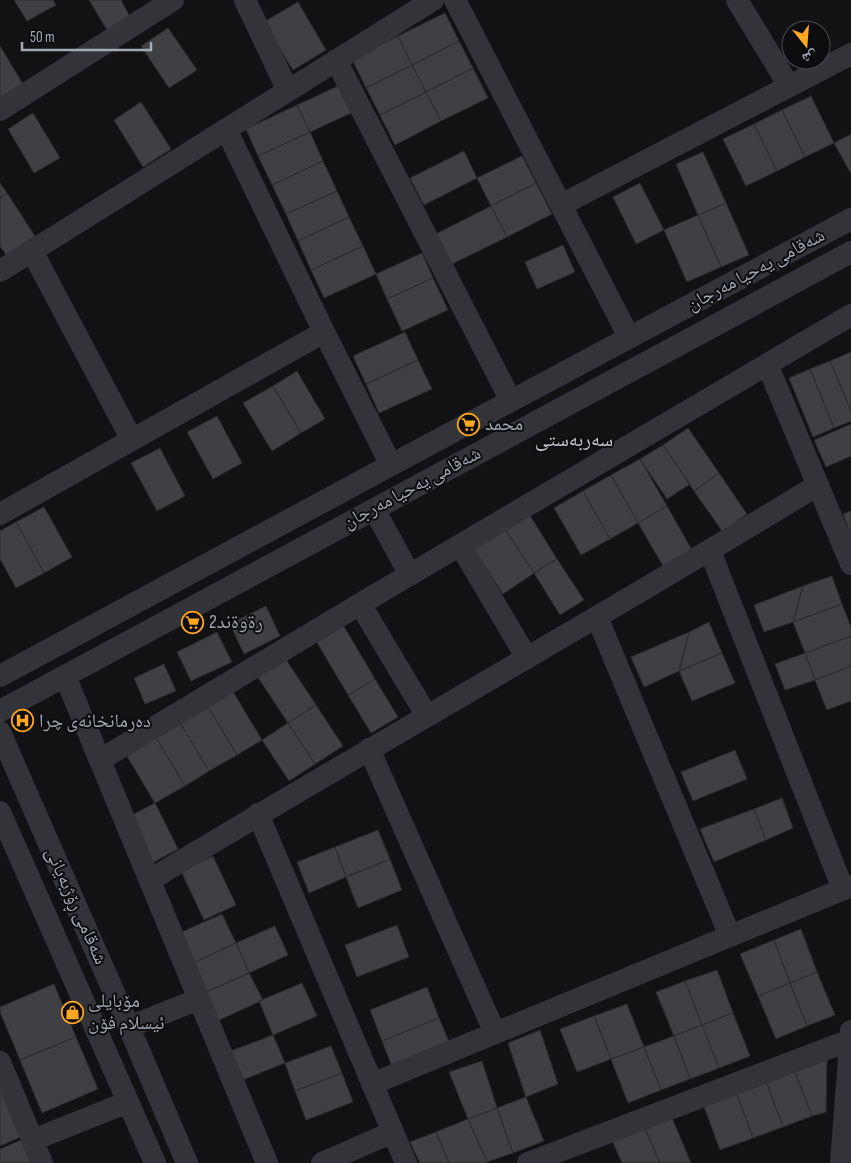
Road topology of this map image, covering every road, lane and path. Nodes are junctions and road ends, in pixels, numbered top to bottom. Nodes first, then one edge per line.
1 (245, 0) edge
2 (433, 0) edge
3 (455, 0) edge
4 (737, 0) edge
5 (162, 3) edge
6 (851, 54) edge
7 (336, 60) junction
8 (789, 86) junction
9 (288, 91) junction
10 (0, 110) edge
11 (226, 129) junction
12 (561, 205) junction
13 (851, 219) edge
14 (32, 251) junction
15 (849, 257) edge
16 (0, 271) edge
17 (851, 315) edge
18 (324, 332) junction
19 (629, 337) junction
20 (767, 364) junction
21 (511, 401) junction
22 (463, 427) junction
23 (132, 440) junction
24 (476, 454) junction
25 (391, 465) junction
26 (818, 486) junction
27 (374, 509) junction
28 (0, 514) edge
29 (460, 545) junction
30 (710, 551) junction
31 (851, 564) edge
32 (410, 574) junction
33 (360, 604) junction
34 (597, 617) junction
35 (527, 658) junction
36 (0, 676) edge
37 (65, 676) junction
38 (0, 711) edge
39 (427, 716) junction
40 (0, 732) edge
41 (369, 749) junction
42 (100, 760) junction
43 (0, 812) edge
44 (258, 814) junction
45 (150, 880) junction
46 (847, 887) edge
47 (730, 936) junction
48 (199, 999) junction
49 (129, 1027) junction
50 (851, 1031) edge
51 (495, 1033) junction
52 (850, 1040) edge
53 (1, 1069) edge
54 (372, 1084) junction
55 (128, 1102) junction
56 (393, 1132) junction
57 (33, 1140) junction
58 (539, 1161) edge
59 (42, 1163) edge
60 (155, 1163) edge
61 (186, 1163) edge
62 (267, 1163) edge
63 (322, 1163) edge
64 (406, 1163) edge
65 (841, 1163) edge

1 - 9 street
2 - 7 street
3 - 12 street
4 - 8 street
5 - 10 street
6 - 8 street
7 - 9 street
7 - 21 street
8 - 12 street
9 - 11 street
11 - 14 street
11 - 18 street
12 - 19 street
13 - 19 street, شەقامی یەحیا مەرجان
14 - 16 street
14 - 23 street
15 - 24 street, شەقامی یەحیا مەرجان
17 - 20 street
18 - 23 street
18 - 25 street
19 - 21 street, شەقامی یەحیا مەرجان
20 - 26 street
20 - 29 street
21 - 22 street, شەقامی یەحیا مەرجان
22 - 24 street
22 - 25 street, شەقامی یەحیا مەرجان
23 - 28 street
24 - 27 street, شەقامی یەحیا مەرجان
25 - 36 street, شەقامی یەحیا مەرجان
26 - 30 street
26 - 31 street
27 - 32 street
27 - 37 street, شەقامی یەحیا مەرجان
29 - 32 street
29 - 35 street
30 - 34 street
30 - 46 street
32 - 33 street
33 - 39 street
33 - 42 street
34 - 35 street
34 - 47 street
35 - 39 street
37 - 38 street, شەقامی یەحیا مەرجان
37 - 42 street
39 - 41 street
40 - 49 street, شەقامی ڕۆژبەیانی
41 - 44 street
41 - 51 street
42 - 45 street
43 - 55 street, شەقامی ڕۆژبەیانی
44 - 45 street
44 - 54 street
45 - 48 street
46 - 47 street
47 - 51 street
48 - 49 street
48 - 62 street
49 - 61 street, شەقامی ڕۆژبەیانی
50 - 52 street
51 - 54 street
52 - 58 street
52 - 65 street
53 - 57 street
54 - 56 street
55 - 57 street
55 - 60 street, شەقامی ڕۆژبەیانی
56 - 63 street
56 - 64 street
57 - 59 street

